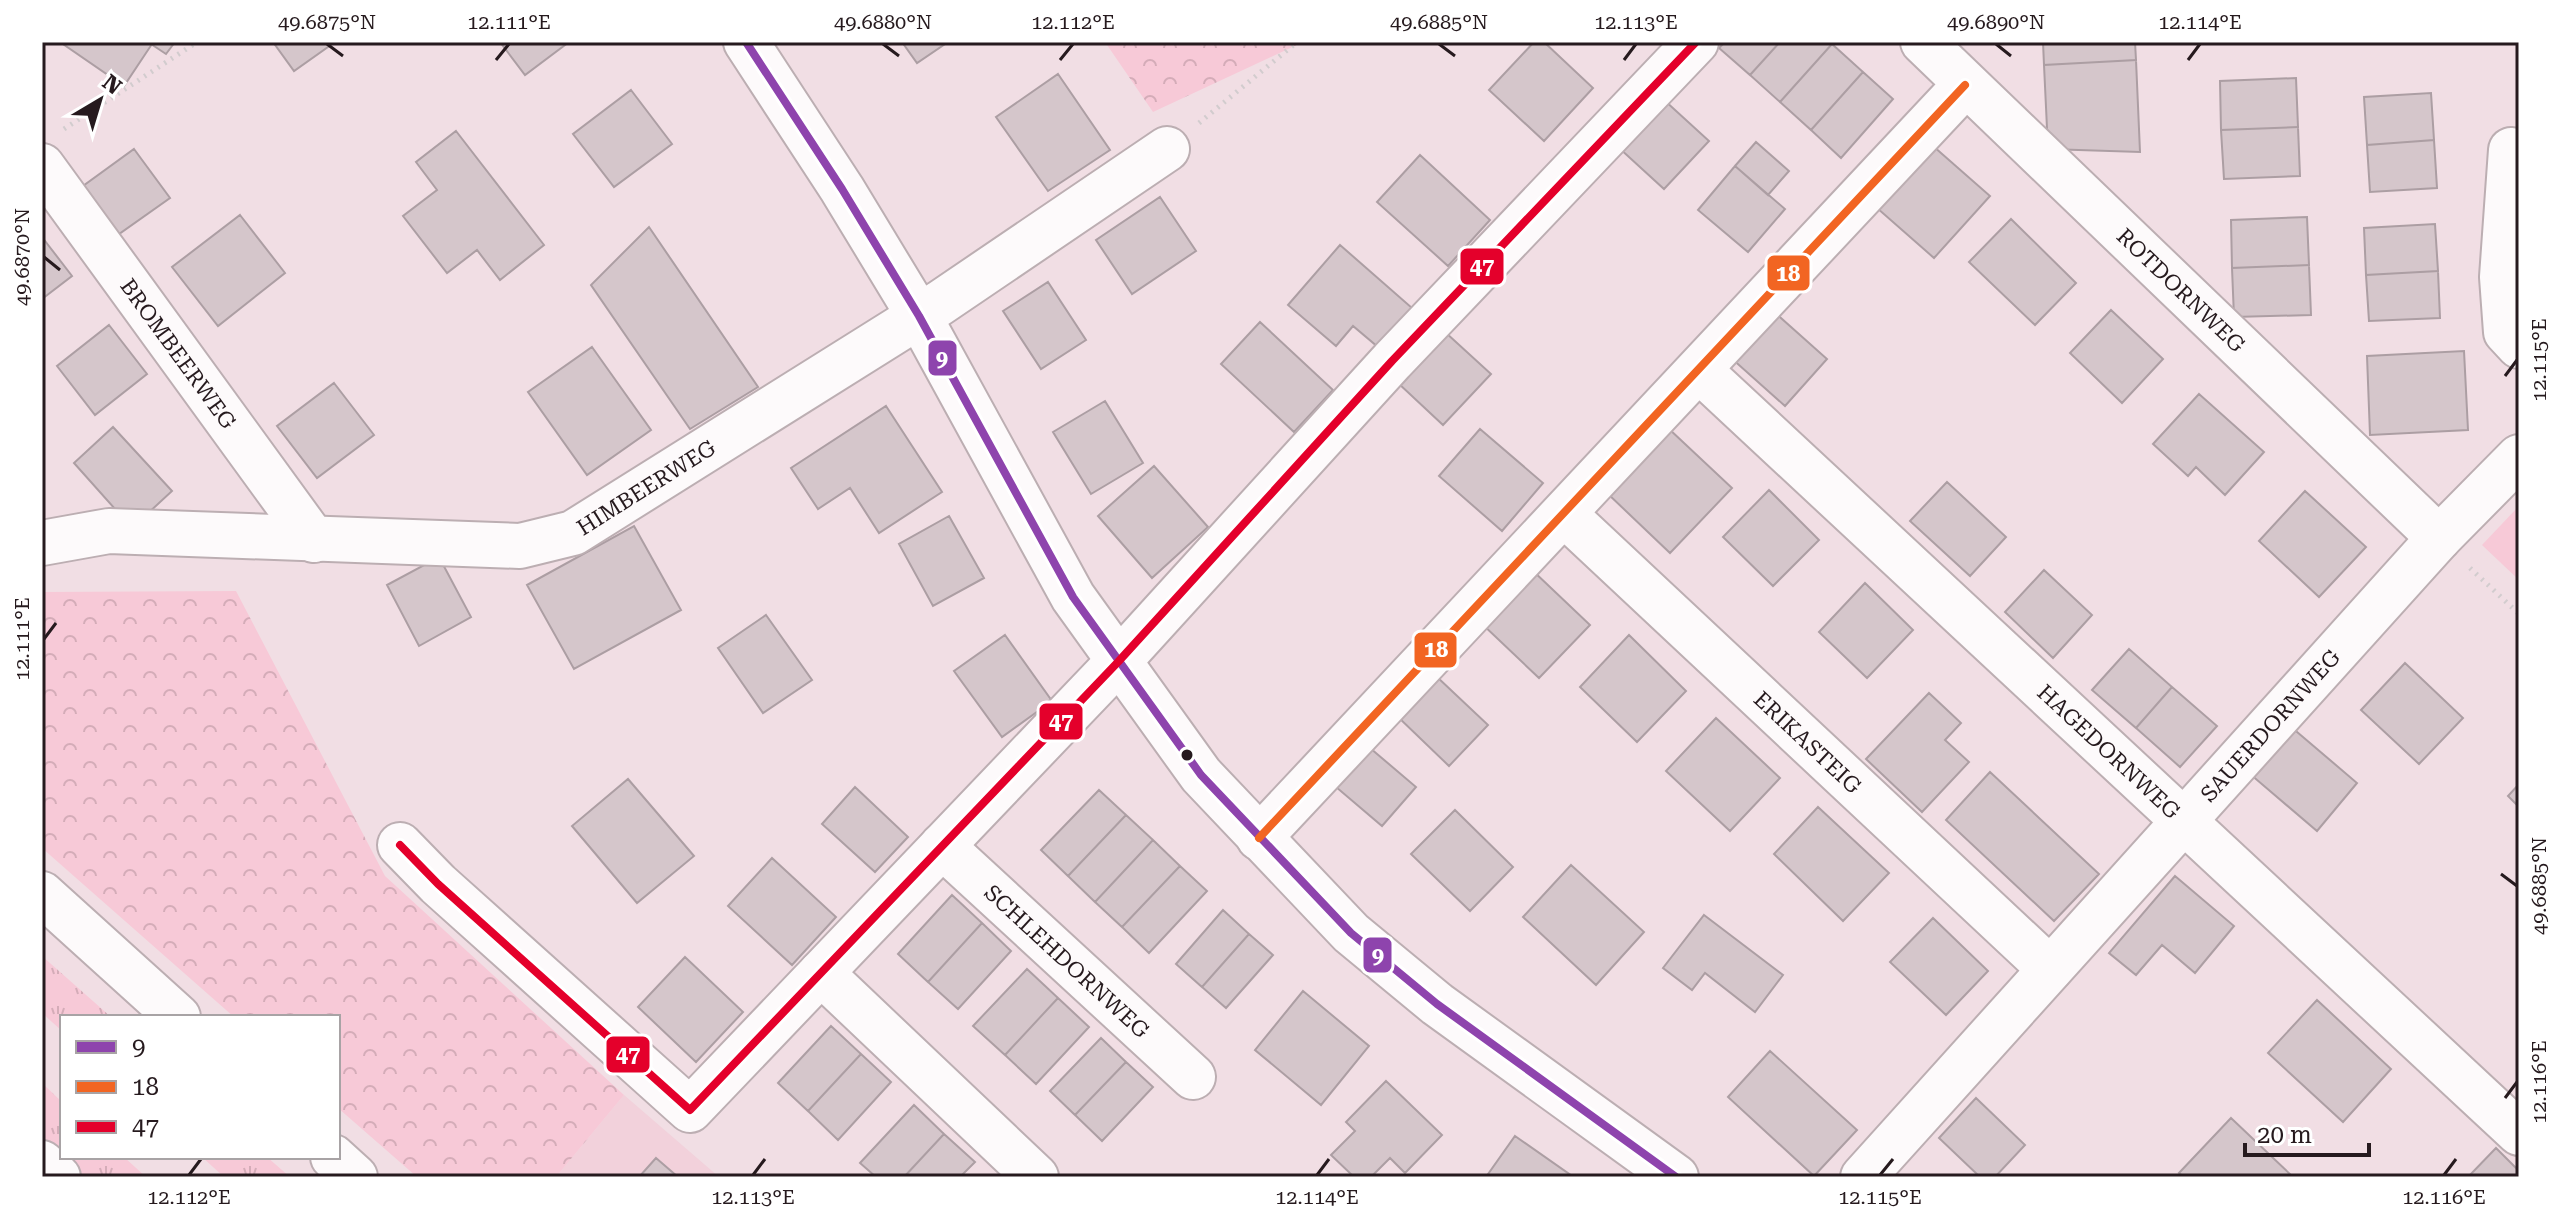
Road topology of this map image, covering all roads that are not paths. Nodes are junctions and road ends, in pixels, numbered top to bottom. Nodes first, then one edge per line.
1 (746, 42) edge
2 (1696, 42) edge
3 (1923, 42) edge
4 (1965, 85) junction
5 (1167, 149) road end
6 (2511, 150) dead end
7 (48, 151) edge
8 (919, 316) junction
9 (2519, 346) edge
10 (1699, 370) junction
11 (2519, 457) edge
12 (1564, 514) junction
13 (2439, 538) junction
14 (314, 540) junction
15 (42, 543) edge
16 (1118, 662) junction
17 (2185, 821) junction
18 (1259, 838) junction
19 (400, 845) dead end
20 (942, 846) junction
21 (42, 894) edge
22 (2050, 969) junction
23 (821, 973) junction
24 (176, 1015) edge
25 (1193, 1077) dead end
26 (2519, 1133) edge
27 (335, 1159) edge
28 (42, 1163) edge
29 (58, 1177) edge
30 (355, 1177) edge
31 (1036, 1177) edge
32 (1676, 1177) edge
33 (1863, 1177) edge

1 - 8 street
2 - 16 street
3 - 4 street, ROTDORNWEG
4 - 10 street
4 - 13 street, ROTDORNWEG
5 - 8 street, HIMBEERWEG
6 - 9 street
7 - 14 street, BROMBEERWEG
8 - 14 street, HIMBEERWEG
8 - 16 street
10 - 12 street
10 - 17 street, HAGEDORNWEG
11 - 13 street, SAUERDORNWEG
12 - 18 street
12 - 22 street, ERIKASTEIG
13 - 17 street, SAUERDORNWEG
14 - 15 street, HIMBEERWEG
16 - 18 street
16 - 20 street
17 - 22 street, SAUERDORNWEG
17 - 26 street, HAGEDORNWEG
18 - 32 street
19 - 23 street
20 - 23 street
20 - 25 street, SCHLEHDORNWEG
21 - 24 street
22 - 33 street, SAUERDORNWEG
23 - 31 street
27 - 30 street
28 - 29 street

